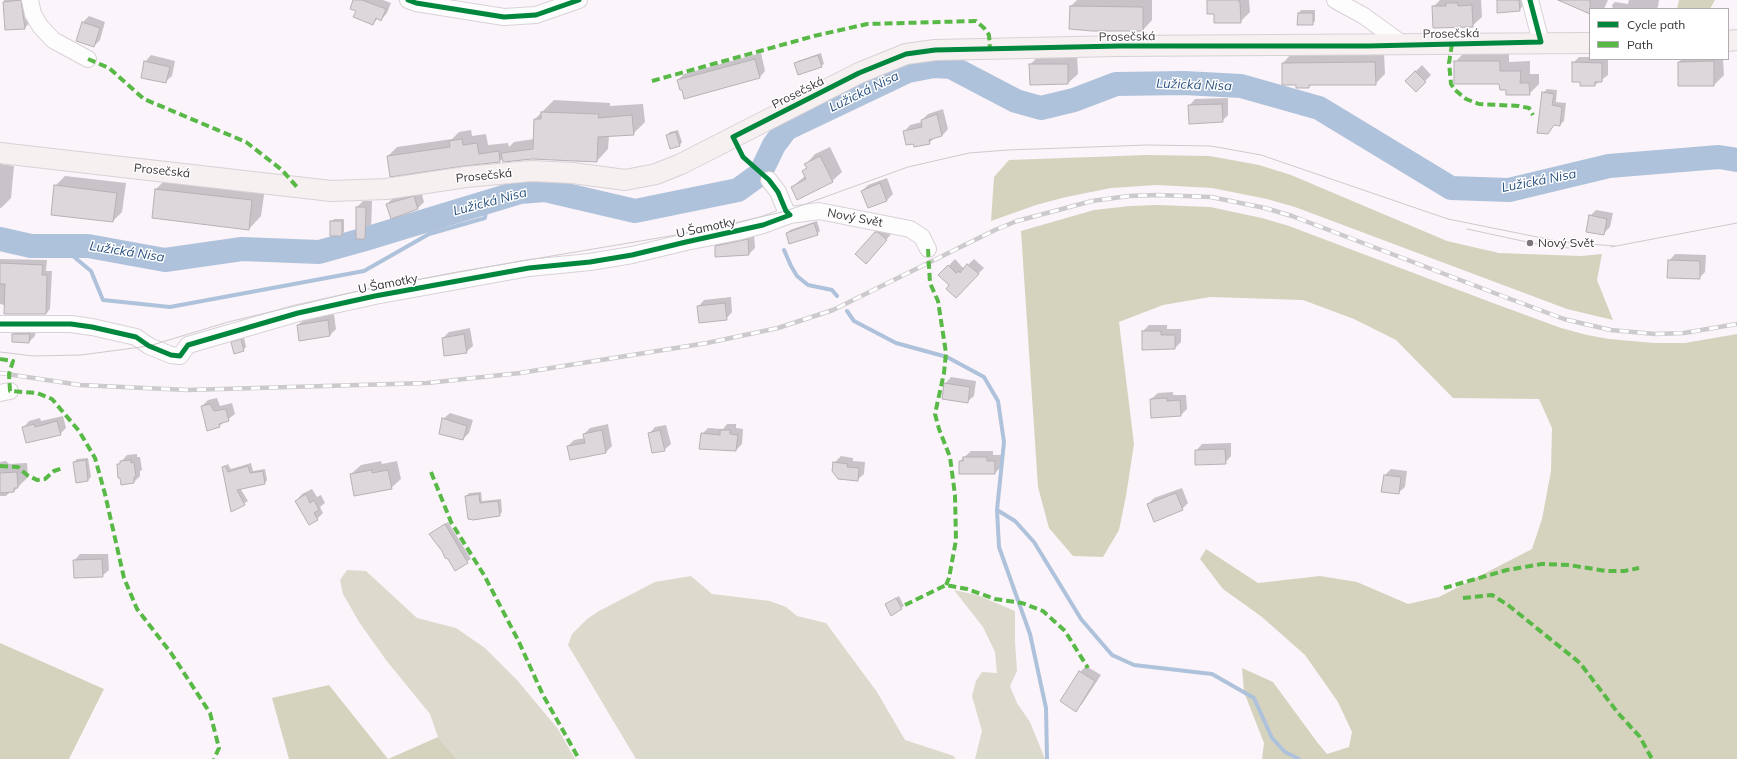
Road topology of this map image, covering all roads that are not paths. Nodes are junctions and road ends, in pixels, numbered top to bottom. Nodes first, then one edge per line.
1 (30, 0) edge
2 (408, 0) edge
3 (579, 0) edge
4 (1335, 0) edge
5 (1530, 0) edge
6 (1541, 42) junction
7 (1589, 42) edge
8 (1404, 45) junction
9 (88, 59) dead end
10 (0, 153) edge
11 (769, 180) dead end
12 (790, 215) junction
13 (928, 249) dead end
14 (0, 324) edge

1 - 9 street
2 - 3 street
4 - 8 street
5 - 6 street
6 - 7 main road, Prosečská
6 - 8 main road, Prosečská
8 - 10 main road, Prosečská
11 - 12 street
12 - 13 street, Nový Svět
12 - 14 street, U Šamotky

